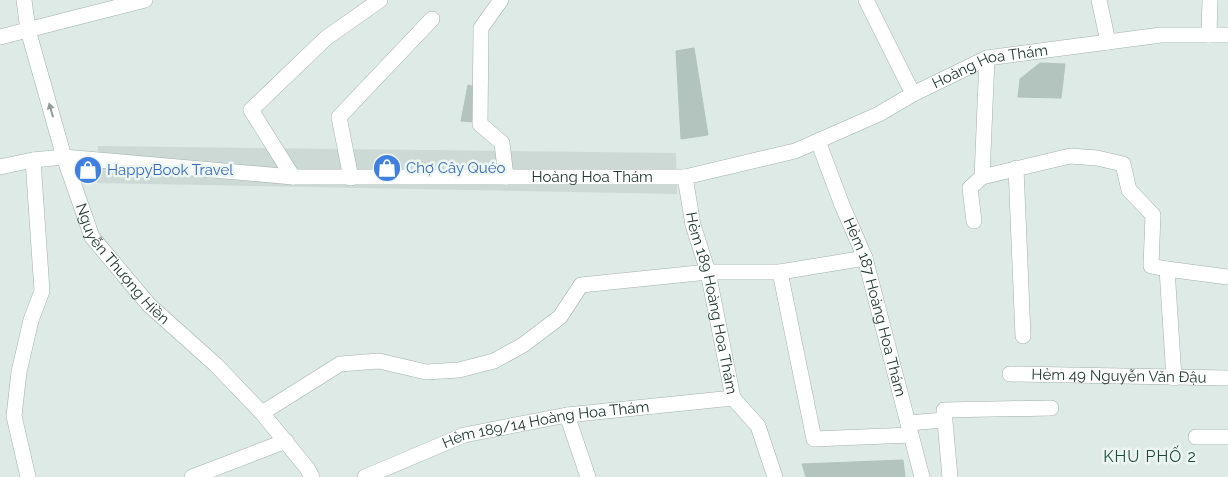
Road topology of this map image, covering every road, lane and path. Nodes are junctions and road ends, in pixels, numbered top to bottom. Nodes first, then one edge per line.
1 (24, 0) edge
2 (145, 0) edge
3 (380, 0) edge
4 (501, 0) edge
5 (866, 0) edge
6 (1099, 0) edge
7 (1210, 0) edge
8 (432, 19) dead end
9 (28, 30) junction
10 (1209, 35) junction
11 (1228, 35) edge
12 (0, 37) edge
13 (1108, 42) junction
14 (987, 58) junction
15 (913, 94) junction
16 (818, 141) junction
17 (64, 157) junction
18 (33, 160) junction
19 (0, 167) edge
20 (1016, 168) junction
21 (293, 177) junction
22 (506, 177) junction
23 (685, 177) junction
24 (982, 177) junction
25 (351, 178) junction
26 (974, 221) dead end
27 (865, 258) junction
28 (1167, 270) junction
29 (708, 272) junction
30 (780, 272) junction
31 (1228, 277) edge
32 (1024, 336) dead end
33 (1010, 374) dead end
34 (1174, 378) junction
35 (1228, 378) edge
36 (733, 398) junction
37 (1051, 408) dead end
38 (262, 413) junction
39 (567, 415) junction
40 (7, 418) edge
41 (944, 420) junction
42 (910, 429) junction
43 (1196, 436) dead end
44 (1228, 437) edge
45 (286, 442) junction
46 (28, 477) edge
47 (192, 477) edge
48 (312, 477) edge
49 (365, 477) edge
50 (588, 477) edge
51 (775, 477) edge
52 (922, 477) edge
53 (950, 477) edge

1 - 9 street, Nguyễn Thượng Hiền
2 - 9 street
3 - 21 street
4 - 22 street
5 - 15 street
6 - 13 street
7 - 10 street
8 - 25 street
9 - 12 street
17 -> 9 street, Nguyễn Thượng Hiền
10 - 11 street, Hoàng Hoa Thám
10 - 13 street, Hoàng Hoa Thám
13 - 14 street, Hoàng Hoa Thám
14 - 15 street, Hoàng Hoa Thám
14 - 24 street
15 - 16 street, Hoàng Hoa Thám
16 - 23 street, Hoàng Hoa Thám
16 - 27 street, Hẻm 187 Hoàng Hoa Thám
17 - 18 street, Hoàng Hoa Thám
17 - 21 street, Hoàng Hoa Thám
17 - 38 street, Nguyễn Thượng Hiền
18 - 19 street, Hoàng Hoa Thám
18 - 40 street
20 - 24 street
20 - 28 street
20 - 32 street
21 - 25 street, Hoàng Hoa Thám
22 - 23 street, Hoàng Hoa Thám
22 - 25 street, Hoàng Hoa Thám
23 - 29 street, Hẻm 189 Hoàng Hoa Thám
24 - 26 street
27 - 30 street
27 - 42 street, Hẻm 187 Hoàng Hoa Thám
28 - 31 street
28 - 34 street
29 - 30 street
29 - 36 street, Hẻm 189 Hoàng Hoa Thám
29 - 38 street
30 - 42 street
33 - 34 street, Hẻm 49 Nguyễn Văn Đậu
34 - 35 street, Hẻm 49 Nguyễn Văn Đậu
36 - 39 street, Hẻm 189/14 Hoàng Hoa Thám
36 - 51 street, Hẻm 189 Hoàng Hoa Thám
37 - 41 street
38 - 45 street, Nguyễn Thượng Hiền
39 - 49 street, Hẻm 189/14 Hoàng Hoa Thám
39 - 50 street
40 - 46 street
41 - 42 street
41 - 53 street
42 - 52 street, Hẻm 187 Hoàng Hoa Thám
43 - 44 street
45 - 47 street
45 - 48 street, Nguyễn Thượng Hiền

